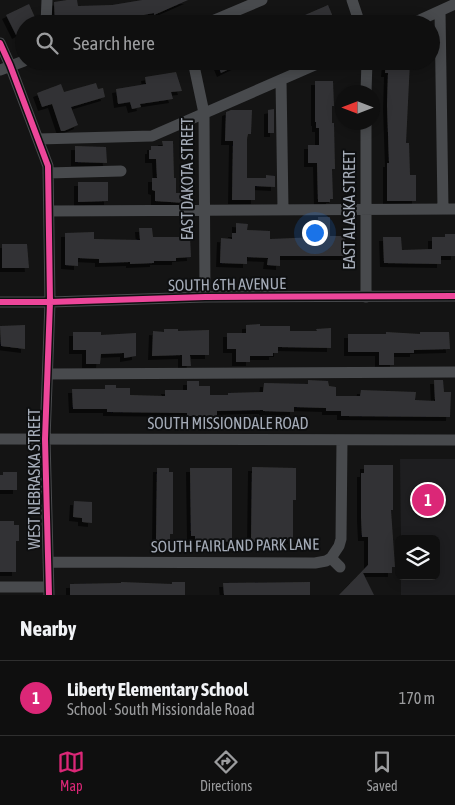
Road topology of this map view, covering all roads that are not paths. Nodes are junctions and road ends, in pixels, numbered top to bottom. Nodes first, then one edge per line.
1 (47, 0) edge
2 (262, 0) edge
3 (352, 0) edge
4 (455, 4) edge
5 (440, 11) junction
6 (46, 15) edge
7 (226, 15) edge
8 (357, 15) edge
9 (431, 15) edge
10 (0, 43) edge
11 (5, 68) edge
12 (195, 70) edge
13 (304, 70) edge
14 (366, 70) edge
15 (281, 80) junction
16 (366, 85) edge
17 (204, 113) junction
18 (366, 130) edge
19 (38, 139) junction
20 (121, 171) dead end
21 (48, 173) junction
22 (365, 208) junction
23 (449, 208) edge
24 (204, 209) junction
25 (283, 209) junction
26 (49, 211) junction
27 (366, 296) junction
28 (455, 296) edge
29 (205, 297) junction
30 (0, 302) edge
31 (50, 302) junction
32 (455, 372) edge
33 (48, 374) junction
34 (0, 439) edge
35 (45, 439) junction
36 (342, 440) junction
37 (455, 440) edge
38 (331, 558) junction
39 (48, 562) junction
40 (340, 567) dead end
41 (0, 587) edge
42 (48, 591) edge

1 - 6 street
2 - 7 street
3 - 8 street
4 - 5 street
5 - 9 street
5 - 23 street
10 - 11 street, WEST NEBRASKA STREET
11 - 19 street, WEST NEBRASKA STREET
12 - 17 street, EAST DAKOTA STREET
13 - 15 street
14 - 16 street
15 - 17 street
15 - 25 street
17 - 19 street
17 - 24 street, EAST DAKOTA STREET
18 - 22 street, EAST ALASKA STREET
19 - 21 street, WEST NEBRASKA STREET
20 - 21 street
21 - 26 street, WEST NEBRASKA STREET
22 - 23 street
22 - 25 street
22 - 27 street, EAST ALASKA STREET
24 - 25 street
24 - 26 street
24 - 29 street, EAST DAKOTA STREET
26 - 31 street, WEST NEBRASKA STREET
27 - 28 street, SOUTH 6TH AVENUE
27 - 29 street, SOUTH 6TH AVENUE
29 - 31 street, SOUTH 6TH AVENUE
30 - 31 street, SOUTH 6TH AVENUE
31 - 33 street, WEST NEBRASKA STREET
32 - 33 street
33 - 35 street, WEST NEBRASKA STREET
34 - 35 street, SOUTH MISSIONDALE ROAD
35 - 36 street, SOUTH MISSIONDALE ROAD
35 - 39 street, WEST NEBRASKA STREET
36 - 37 street, SOUTH MISSIONDALE ROAD
36 - 38 street, SOUTH FAIRLAND PARK LANE
38 - 39 street, SOUTH FAIRLAND PARK LANE
38 - 40 street
39 - 42 street, WEST NEBRASKA STREET
41 - 42 street

